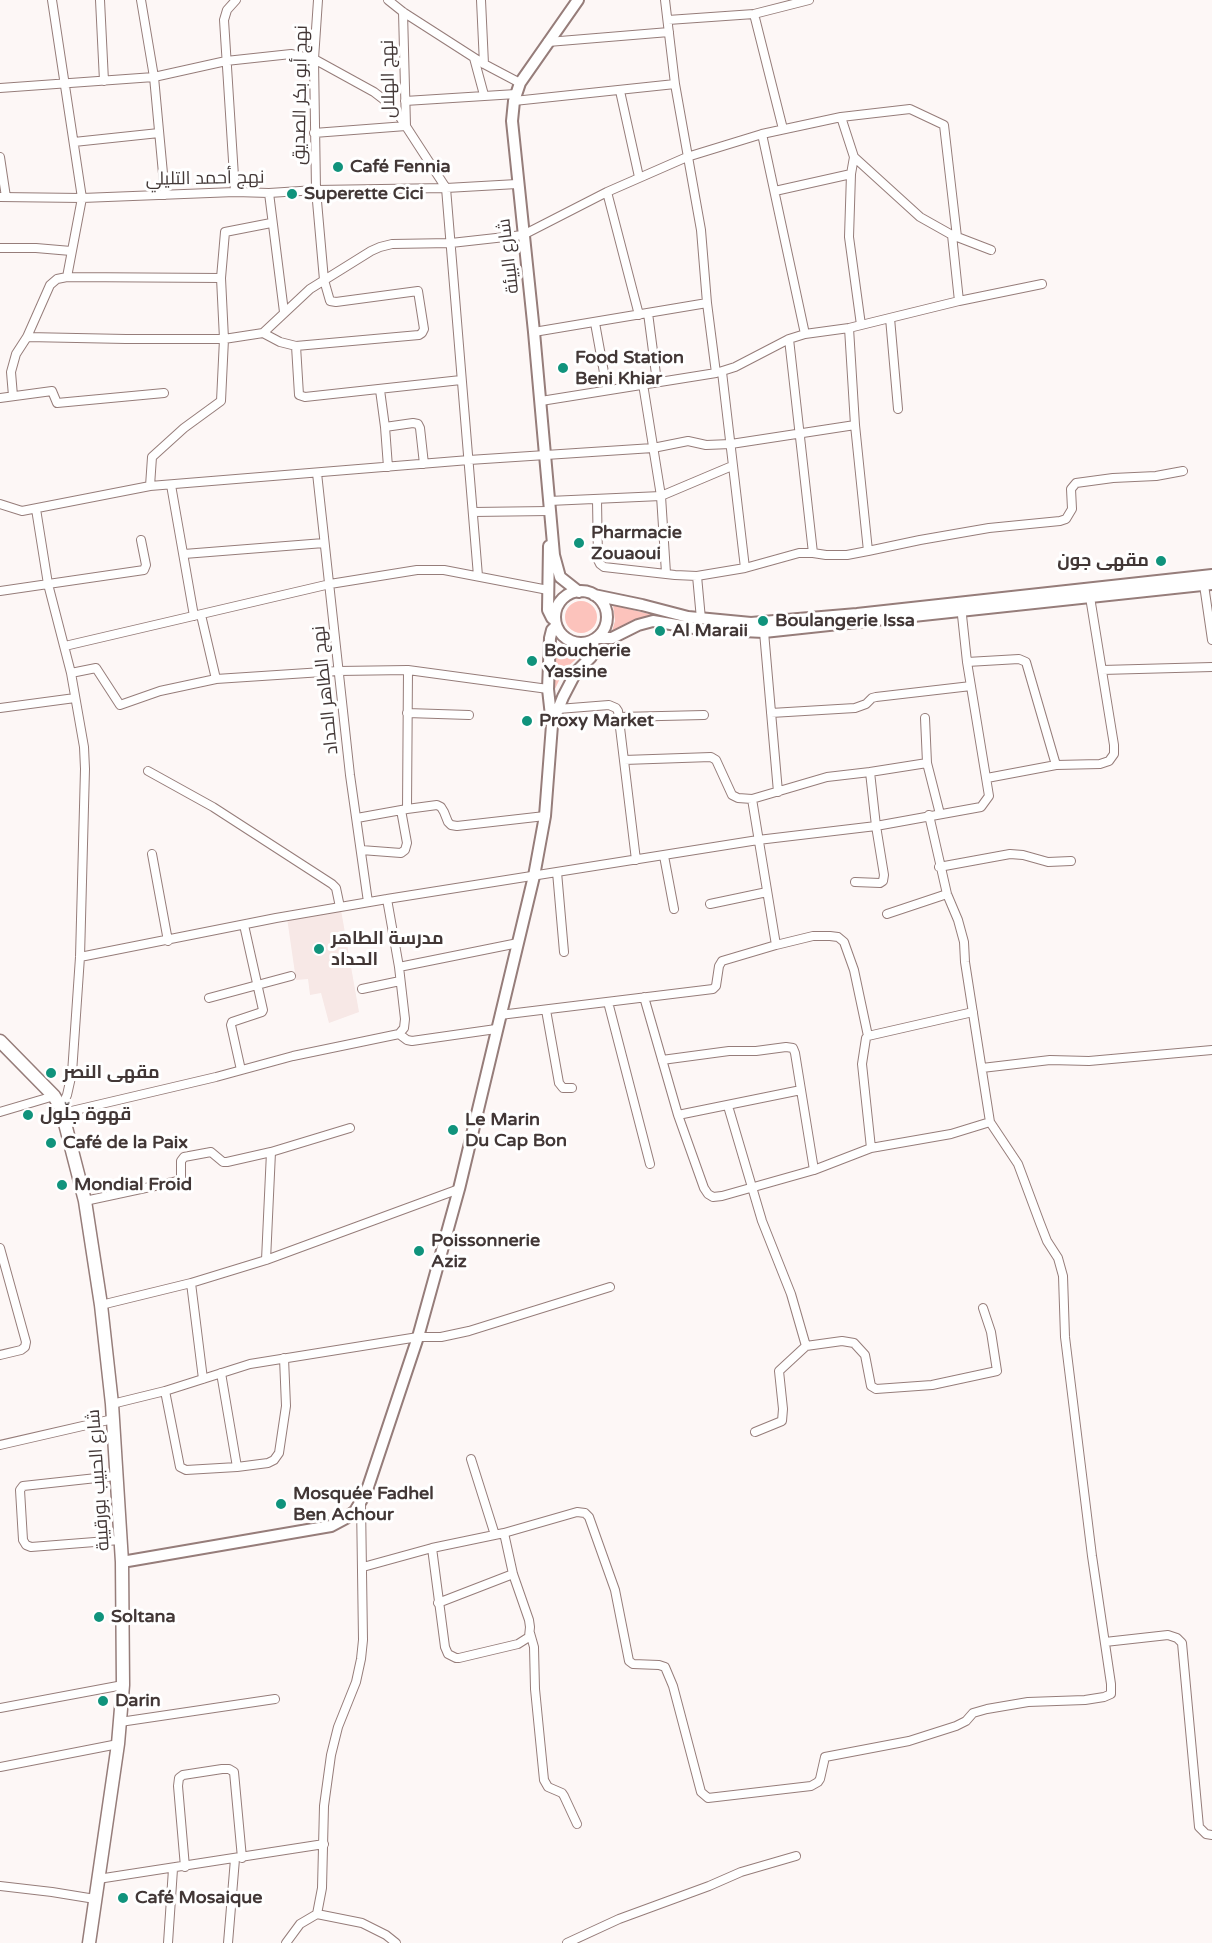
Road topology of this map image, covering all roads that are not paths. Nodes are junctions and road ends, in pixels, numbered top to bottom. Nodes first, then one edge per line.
1 (52, 0) edge
2 (100, 0) edge
3 (141, 0) edge
4 (236, 0) edge
5 (318, 0) edge
6 (388, 0) edge
7 (481, 0) edge
8 (578, 0) edge
9 (665, 0) edge
10 (809, 0) edge
11 (403, 12) junction
12 (754, 14) junction
13 (668, 20) junction
14 (669, 32) junction
15 (548, 42) junction
16 (474, 58) junction
17 (314, 59) junction
18 (226, 62) junction
19 (484, 64) junction
20 (154, 77) junction
21 (104, 81) junction
22 (64, 84) junction
23 (675, 84) junction
24 (0, 88) edge
25 (620, 91) junction
26 (517, 93) junction
27 (484, 95) junction
28 (405, 101) junction
29 (841, 117) junction
30 (406, 126) junction
31 (783, 129) junction
32 (159, 133) junction
33 (314, 133) junction
34 (762, 134) junction
35 (74, 142) junction
36 (0, 157) edge
37 (687, 157) junction
38 (854, 157) junction
39 (851, 174) junction
40 (639, 177) junction
41 (518, 184) junction
42 (446, 188) junction
43 (316, 190) junction
44 (775, 191) junction
45 (235, 192) junction
46 (607, 192) junction
47 (269, 193) junction
48 (165, 195) junction
49 (3, 197) edge
50 (82, 198) junction
51 (271, 223) junction
52 (523, 235) junction
53 (955, 236) junction
54 (451, 243) junction
55 (0, 248) edge
56 (991, 250) dead end
57 (72, 251) junction
58 (67, 277) junction
59 (221, 278) junction
60 (324, 280) junction
61 (1042, 284) dead end
62 (959, 302) junction
63 (707, 303) junction
64 (284, 312) junction
65 (643, 314) junction
66 (890, 318) junction
67 (596, 322) junction
68 (861, 325) junction
69 (849, 328) junction
70 (534, 332) junction
71 (263, 333) junction
72 (805, 334) junction
73 (27, 337) junction
74 (224, 339) junction
75 (789, 339) junction
76 (296, 346) junction
77 (719, 373) junction
78 (461, 380) junction
79 (657, 382) junction
80 (643, 384) junction
81 (607, 389) junction
82 (380, 390) junction
83 (164, 393) dead end
84 (13, 396) junction
85 (0, 398) edge
86 (541, 401) junction
87 (898, 408) dead end
88 (855, 425) junction
89 (385, 427) junction
90 (801, 433) junction
91 (731, 444) junction
92 (653, 448) junction
93 (544, 455) junction
94 (469, 460) junction
95 (424, 464) junction
96 (732, 466) junction
97 (388, 467) junction
98 (1183, 471) dead end
99 (317, 473) junction
100 (171, 485) junction
101 (150, 486) junction
102 (661, 496) junction
103 (597, 500) junction
104 (0, 504) edge
105 (549, 506) junction
106 (36, 509) junction
107 (473, 512) junction
108 (552, 528) junction
109 (141, 540) dead end
110 (324, 543) junction
111 (868, 551) junction
112 (813, 553) junction
113 (184, 554) junction
114 (745, 568) junction
115 (666, 573) junction
116 (1212, 575) edge
117 (478, 576) junction
118 (697, 576) junction
119 (48, 584) junction
120 (330, 584) junction
121 (1208, 585) edge
122 (548, 590) junction
123 (0, 591) edge
124 (579, 592) junction
125 (594, 595) junction
126 (1090, 597) junction
127 (961, 606) junction
128 (947, 608) junction
129 (198, 616) junction
130 (701, 619) junction
131 (556, 623) junction
132 (764, 632) junction
133 (595, 639) junction
134 (1212, 640) edge
135 (65, 646) junction
136 (967, 662) junction
137 (1212, 667) edge
138 (408, 670) junction
139 (1102, 670) junction
140 (339, 671) junction
141 (71, 673) junction
142 (216, 679) junction
143 (971, 686) junction
144 (548, 689) junction
145 (75, 698) junction
146 (0, 708) edge
147 (558, 709) junction
148 (407, 713) junction
149 (771, 713) junction
150 (469, 715) dead end
151 (704, 715) dead end
152 (619, 717) junction
153 (925, 718) dead end
154 (552, 726) junction
155 (624, 760) junction
156 (927, 762) junction
157 (1056, 765) junction
158 (148, 771) dead end
159 (870, 772) junction
160 (987, 778) junction
161 (778, 792) junction
162 (752, 799) junction
163 (404, 810) junction
164 (940, 814) junction
165 (929, 815) junction
166 (545, 816) junction
167 (357, 818) junction
168 (876, 826) junction
169 (758, 840) junction
170 (361, 850) junction
171 (153, 854) dead end
172 (664, 856) junction
173 (636, 860) junction
174 (1071, 861) dead end
175 (939, 867) junction
176 (557, 873) junction
177 (534, 876) junction
178 (855, 882) dead end
179 (767, 892) junction
180 (946, 894) junction
181 (387, 899) junction
182 (368, 902) junction
183 (710, 904) dead end
184 (340, 907) junction
185 (674, 909) dead end
186 (887, 914) dead end
187 (244, 925) junction
188 (168, 941) junction
189 (518, 944) junction
190 (776, 945) junction
191 (564, 952) dead end
192 (80, 957) junction
193 (399, 967) junction
194 (291, 976) dead end
195 (400, 981) junction
196 (257, 984) junction
197 (362, 989) dead end
198 (644, 997) junction
199 (209, 998) dead end
200 (608, 1002) junction
201 (546, 1010) junction
202 (973, 1012) junction
203 (500, 1016) junction
204 (496, 1029) junction
205 (399, 1034) junction
206 (868, 1036) junction
207 (0, 1041) edge
208 (1212, 1050) edge
209 (662, 1060) junction
210 (982, 1068) junction
211 (241, 1070) junction
212 (572, 1088) dead end
213 (801, 1090) junction
214 (54, 1096) junction
215 (728, 1106) junction
216 (62, 1110) junction
217 (0, 1112) edge
218 (678, 1115) junction
219 (990, 1122) junction
220 (350, 1128) dead end
221 (871, 1148) junction
222 (271, 1152) junction
223 (650, 1164) dead end
224 (814, 1170) junction
225 (752, 1187) junction
226 (459, 1188) junction
227 (85, 1201) junction
228 (0, 1248) edge
229 (266, 1260) junction
230 (191, 1283) junction
231 (610, 1287) dead end
232 (100, 1305) junction
233 (983, 1308) dead end
234 (418, 1337) junction
235 (806, 1346) junction
236 (0, 1355) edge
237 (284, 1358) junction
238 (221, 1373) junction
239 (203, 1379) junction
240 (165, 1391) junction
241 (112, 1404) junction
242 (113, 1419) junction
243 (755, 1432) dead end
244 (0, 1445) edge
245 (471, 1459) dead end
246 (237, 1467) junction
247 (116, 1476) junction
248 (361, 1501) junction
249 (500, 1534) junction
250 (120, 1540) junction
251 (432, 1548) junction
252 (122, 1562) junction
253 (363, 1567) junction
254 (513, 1574) junction
255 (438, 1604) junction
256 (530, 1633) junction
257 (1105, 1642) junction
258 (123, 1685) junction
259 (275, 1699) dead end
260 (0, 1708) edge
261 (120, 1722) junction
262 (118, 1744) junction
263 (0, 1767) edge
264 (577, 1824) dead end
265 (1212, 1835) edge
266 (324, 1844) junction
267 (796, 1856) dead end
268 (239, 1859) junction
269 (185, 1867) junction
270 (173, 1869) junction
271 (98, 1879) junction
272 (0, 1886) edge
273 (95, 1899) junction
274 (317, 1914) junction
275 (89, 1943) edge
276 (168, 1943) edge
277 (228, 1943) edge
278 (286, 1943) edge
279 (396, 1943) edge
280 (567, 1943) edge

1 - 22 street
2 - 21 street
3 - 20 street
4 - 18 street
5 - 17 street, نهج أبو بكر الصديق
6 - 11 street
7 - 19 street
8 - 15 street
9 - 13 street
10 - 12 street
11 - 16 street
11 - 28 street, نهج الهلال
12 - 13 street
12 - 31 street
13 - 14 street
14 - 15 street
14 - 23 street
15 - 26 street
16 - 19 street
16 - 27 street
17 - 18 street
17 - 30 street
17 - 33 street, نهج أبو بكر الصديق
18 - 20 street
18 - 45 street
19 - 26 street
20 - 21 street
20 - 32 street
21 - 22 street
22 - 24 street
22 - 35 street
23 - 25 street
23 - 37 street
25 - 26 street
25 - 40 street
26 - 27 street
26 - 41 street, شارع البيئة
27 - 28 street
28 - 30 street, نهج الهلال
29 - 31 street
29 - 38 street
29 - 53 street
30 - 33 street, نهج الهلال
30 - 42 street
31 - 34 street
32 - 35 street
32 - 48 street
33 - 43 street, نهج أبو بكر الصديق
34 - 37 street
34 - 44 street
35 - 50 street
36 - 49 street
37 - 40 street
37 - 63 street
38 - 39 street
38 - 53 street
39 - 44 street
39 - 68 street
40 - 46 street
41 - 42 street, نهج أحمد التليلي
41 - 52 street, شارع البيئة
42 - 43 street, نهج أحمد التليلي
42 - 54 street
43 - 47 street, نهج أحمد التليلي
43 - 60 street, نهج أبو بكر الصديق
44 - 72 street
45 - 47 street, نهج أحمد التليلي
45 - 48 street, نهج أحمد التليلي
46 - 52 street
46 - 65 street
47 - 51 street
48 - 50 street, نهج أحمد التليلي
49 - 50 street, نهج أحمد التليلي
50 - 57 street
51 - 59 street
51 - 64 street
52 - 54 street
52 - 70 street, شارع البيئة
53 - 56 street
53 - 62 street
54 - 60 street
54 - 78 street
55 - 57 street
57 - 58 street
58 - 59 street
58 - 73 street
59 - 74 street
60 - 64 street
60 - 76 street
61 - 62 street
62 - 66 street
63 - 65 street
63 - 77 street
64 - 71 street
65 - 67 street
65 - 79 street
66 - 68 street
66 - 87 street
67 - 70 street
67 - 81 street
68 - 69 street
69 - 72 street
69 - 88 street
70 - 86 street, شارع البيئة
71 - 74 street
71 - 76 street
72 - 75 street
73 - 74 street
73 - 84 street
74 - 101 street
75 - 77 street
75 - 90 street
76 - 82 street
77 - 79 street
77 - 91 street
78 - 82 street
78 - 94 street
79 - 80 street
80 - 81 street
80 - 92 street
81 - 86 street
82 - 89 street
83 - 84 street
84 - 85 street
86 - 93 street, شارع البيئة
88 - 90 street
88 - 111 street
89 - 95 street
89 - 97 street
90 - 91 street
90 - 112 street
91 - 92 street
91 - 96 street
92 - 93 street
92 - 102 street
93 - 94 street
93 - 105 street, شارع البيئة
94 - 95 street
94 - 107 street
95 - 97 street
96 - 102 street
96 - 114 street
97 - 99 street
98 - 111 street
99 - 100 street
99 - 110 street, نهج الطاهر الحداد
100 - 101 street
100 - 113 street
101 - 106 street
102 - 103 street
102 - 115 street
103 - 105 street
103 - 115 street
104 - 106 street
105 - 107 street
105 - 108 street, شارع البيئة
106 - 119 street
107 - 117 street
108 - 122 street
108 - 124 street
109 - 119 street
110 - 113 street
110 - 120 street, نهج الطاهر الحداد
111 - 112 street
112 - 114 street
113 - 129 street
114 - 118 street
115 - 118 street
116 - 127 street
117 - 120 street
117 - 122 street
118 - 130 street
119 - 123 street
119 - 135 street
120 - 129 street
120 - 140 street, نهج الطاهر الحداد
121 - 126 street
121 - 134 street
122 - 131 street
124 - 125 street
124 - 131 street
125 - 130 street
125 - 133 street
126 - 127 street
126 - 139 street
127 - 128 street
127 - 136 street
128 - 130 street
128 - 132 street
129 - 135 street
129 - 142 street
131 - 133 street
131 - 144 street
132 - 133 street
132 - 149 street
133 - 147 street
135 - 141 street
136 - 143 street
136 - 157 street
137 - 139 street
138 - 140 street
138 - 144 street
138 - 148 street
139 - 157 street
140 - 142 street
140 - 167 street, نهج الطاهر الحداد
141 - 142 street
141 - 145 street
143 - 149 street
143 - 160 street
144 - 154 street
145 - 146 street
145 - 192 street
147 - 152 street
147 - 154 street
148 - 150 street
148 - 163 street
149 - 161 street
151 - 152 street
152 - 155 street
153 - 156 street
154 - 166 street
155 - 162 street
155 - 173 street
156 - 159 street
156 - 164 street
157 - 160 street
158 - 184 street
159 - 161 street
159 - 168 street
160 - 164 street
161 - 162 street
162 - 169 street
163 - 166 street
163 - 167 street
163 - 170 street
164 - 165 street
165 - 168 street
165 - 175 street
166 - 177 street
167 - 170 street, نهج الطاهر الحداد
168 - 169 street
168 - 178 street
169 - 172 street
169 - 179 street
170 - 182 street, نهج الطاهر الحداد
171 - 188 street
172 - 173 street
172 - 185 street
173 - 176 street
174 - 175 street
175 - 180 street
176 - 177 street
176 - 191 street
177 - 181 street
177 - 189 street
179 - 183 street
179 - 190 street
180 - 186 street
180 - 202 street
181 - 182 street
181 - 193 street
182 - 184 street
184 - 187 street
187 - 188 street
187 - 196 street
188 - 192 street
189 - 193 street
189 - 203 street
190 - 198 street
190 - 206 street
192 - 216 street
193 - 195 street
194 - 196 street
195 - 197 street
195 - 205 street
196 - 199 street
196 - 211 street
198 - 200 street
198 - 209 street
200 - 201 street
200 - 223 street
201 - 203 street
201 - 212 street
202 - 206 street
202 - 210 street
203 - 204 street
204 - 205 street
204 - 226 street
205 - 211 street
206 - 221 street
207 - 214 main road, شارع الحبيب بورقيبة
208 - 210 street
209 - 213 street
209 - 218 street
210 - 219 street
211 - 216 street
213 - 215 street
213 - 224 street
214 - 216 main road, شارع الحبيب بورقيبة
214 - 217 street
215 - 218 street
215 - 225 street
216 - 227 main road, شارع الحبيب بورقيبة
218 - 225 street
219 - 221 street
219 - 257 street
220 - 222 street
221 - 224 street
222 - 227 street
222 - 229 street
224 - 225 street
225 - 235 street
226 - 229 street
226 - 234 street
227 - 232 main road, شارع الحبيب بورقيبة
228 - 236 street
229 - 230 street
230 - 232 street
230 - 239 street
231 - 234 street
232 - 241 main road, شارع الحبيب بورقيبة
233 - 235 street
234 - 237 street
234 - 248 street
235 - 243 street
237 - 238 street
237 - 246 street
238 - 239 street
238 - 246 street
239 - 240 street
240 - 241 street
240 - 246 street
241 - 242 main road, شارع الحبيب بورقيبة
242 - 244 street
242 - 247 main road, شارع الحبيب بورقيبة
245 - 249 street
247 - 250 main road, شارع الحبيب بورقيبة
247 - 250 street
248 - 252 street
248 - 253 street
249 - 251 street
249 - 254 street
249 - 257 street
250 - 252 main road, شارع الحبيب بورقيبة
251 - 253 street
251 - 255 street
252 - 258 main road, شارع الحبيب بورقيبة
253 - 266 street
254 - 255 street
254 - 256 street
255 - 256 street
256 - 264 street
257 - 265 street
258 - 260 street
258 - 261 main road, شارع الحبيب بورقيبة
259 - 261 street
261 - 262 main road, شارع الحبيب بورقيبة
262 - 263 street
262 - 271 main road, شارع الحبيب بورقيبة
266 - 268 street
266 - 274 street
267 - 280 street
268 - 269 street
268 - 269 street
268 - 277 street
269 - 270 street
270 - 271 street
270 - 276 street
271 - 273 main road, شارع الحبيب بورقيبة
272 - 273 street
273 - 275 main road, شارع الحبيب بورقيبة
274 - 278 street
274 - 279 street

